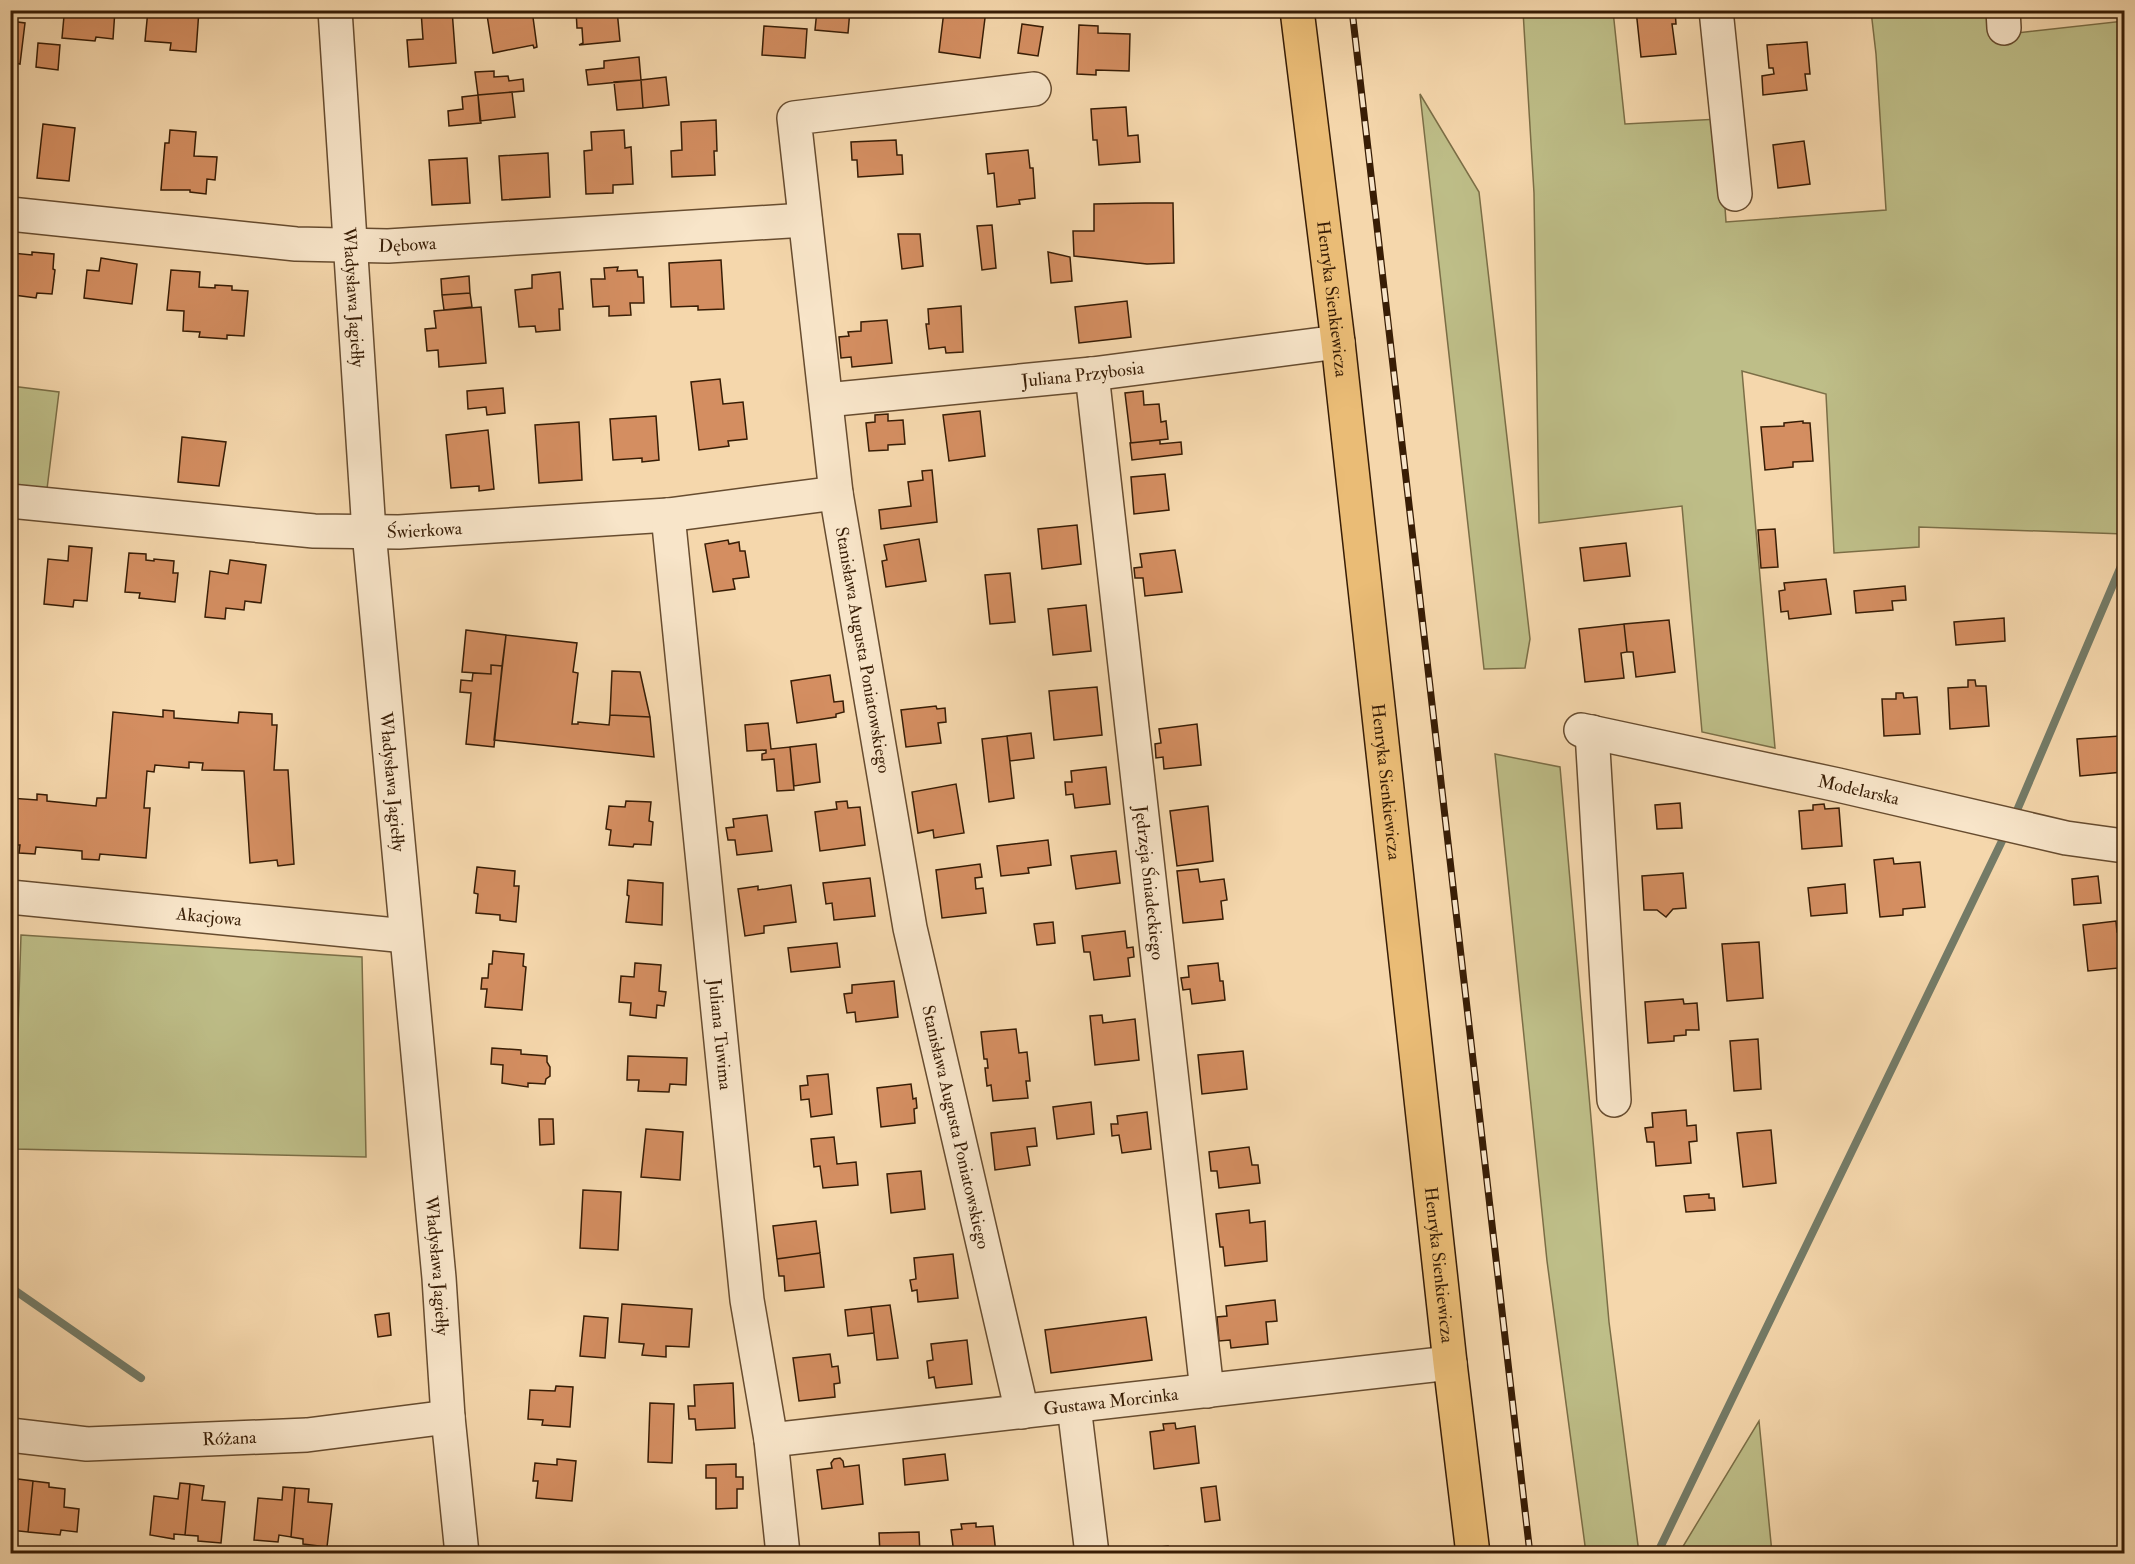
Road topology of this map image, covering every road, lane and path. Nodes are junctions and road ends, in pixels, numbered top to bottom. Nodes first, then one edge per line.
1 (335, 10) edge
2 (1297, 10) edge
3 (1716, 10) edge
4 (1034, 89) dead end
5 (1735, 194) dead end
6 (10, 214) edge
7 (806, 220) junction
8 (351, 246) junction
9 (1338, 342) junction
10 (1092, 374) junction
11 (826, 400) junction
12 (836, 493) junction
13 (10, 501) edge
14 (668, 515) junction
15 (369, 532) junction
16 (2124, 846) edge
17 (10, 897) edge
18 (406, 936) junction
19 (1614, 1100) dead end
20 (1450, 1363) junction
21 (1207, 1390) junction
22 (1074, 1406) junction
23 (1022, 1412) junction
24 (448, 1417) junction
25 (10, 1435) edge
26 (771, 1440) junction
27 (462, 1554) edge
28 (783, 1554) edge
29 (1092, 1554) edge
30 (1473, 1554) edge

1 - 8 street, Władysława Jagiełły
2 - 9 main road, Henryka Sienkiewicza
3 - 5 street
4 - 7 street, Stanisława Augusta Poniatowskiego
6 - 8 street, Dębowa
7 - 8 street, Dębowa
7 - 11 street, Stanisława Augusta Poniatowskiego
8 - 15 street, Władysława Jagiełły
9 - 10 street, Juliana Przybosia
9 - 20 main road, Henryka Sienkiewicza
10 - 11 street, Juliana Przybosia
10 - 21 street, Jędrzeja Śniadeckiego
11 - 12 street, Stanisława Augusta Poniatowskiego
12 - 14 street, Świerkowa
12 - 23 street, Stanisława Augusta Poniatowskiego
13 - 15 street, Świerkowa
14 - 15 street, Świerkowa
14 - 26 street, Juliana Tuwima
15 - 18 street, Władysława Jagiełły
16 - 19 street, Modelarska
17 - 18 street, Akacjowa
18 - 24 street, Władysława Jagiełły
20 - 21 street, Gustawa Morcinka
20 - 30 main road, Henryka Sienkiewicza
21 - 22 street, Gustawa Morcinka
22 - 23 street, Gustawa Morcinka
22 - 29 street
23 - 26 street, Gustawa Morcinka
24 - 25 street, Różana
24 - 27 street, Władysława Jagiełły
26 - 28 street, Juliana Tuwima

